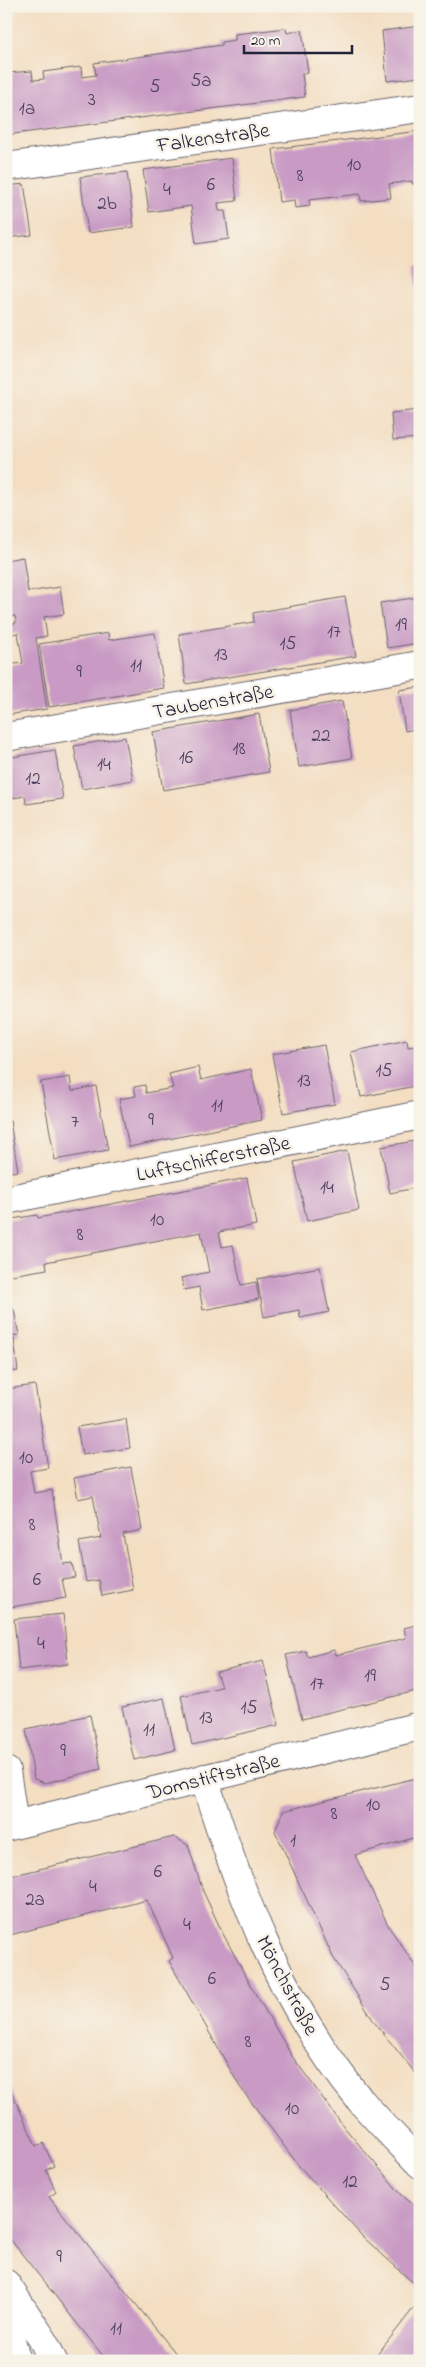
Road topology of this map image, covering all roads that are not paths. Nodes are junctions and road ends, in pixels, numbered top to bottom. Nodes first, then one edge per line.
1 (420, 108) edge
2 (6, 167) edge
3 (420, 665) edge
4 (6, 737) edge
5 (420, 1115) edge
6 (6, 1200) edge
7 (420, 1726) edge
8 (6, 1771) edge
9 (204, 1778) junction
10 (10, 1826) edge
11 (420, 2164) edge
12 (6, 2284) edge
13 (6, 2305) edge
14 (22, 2361) edge
15 (53, 2361) edge

1 - 2 street, Falkenstraße
3 - 4 street, Taubenstraße
5 - 6 street, Luftschifferstraße
7 - 9 street, Domstiftstraße
8 - 10 street
9 - 10 street, Domstiftstraße
9 - 11 street, Mönchstraße
12 - 15 street
13 - 14 lane

